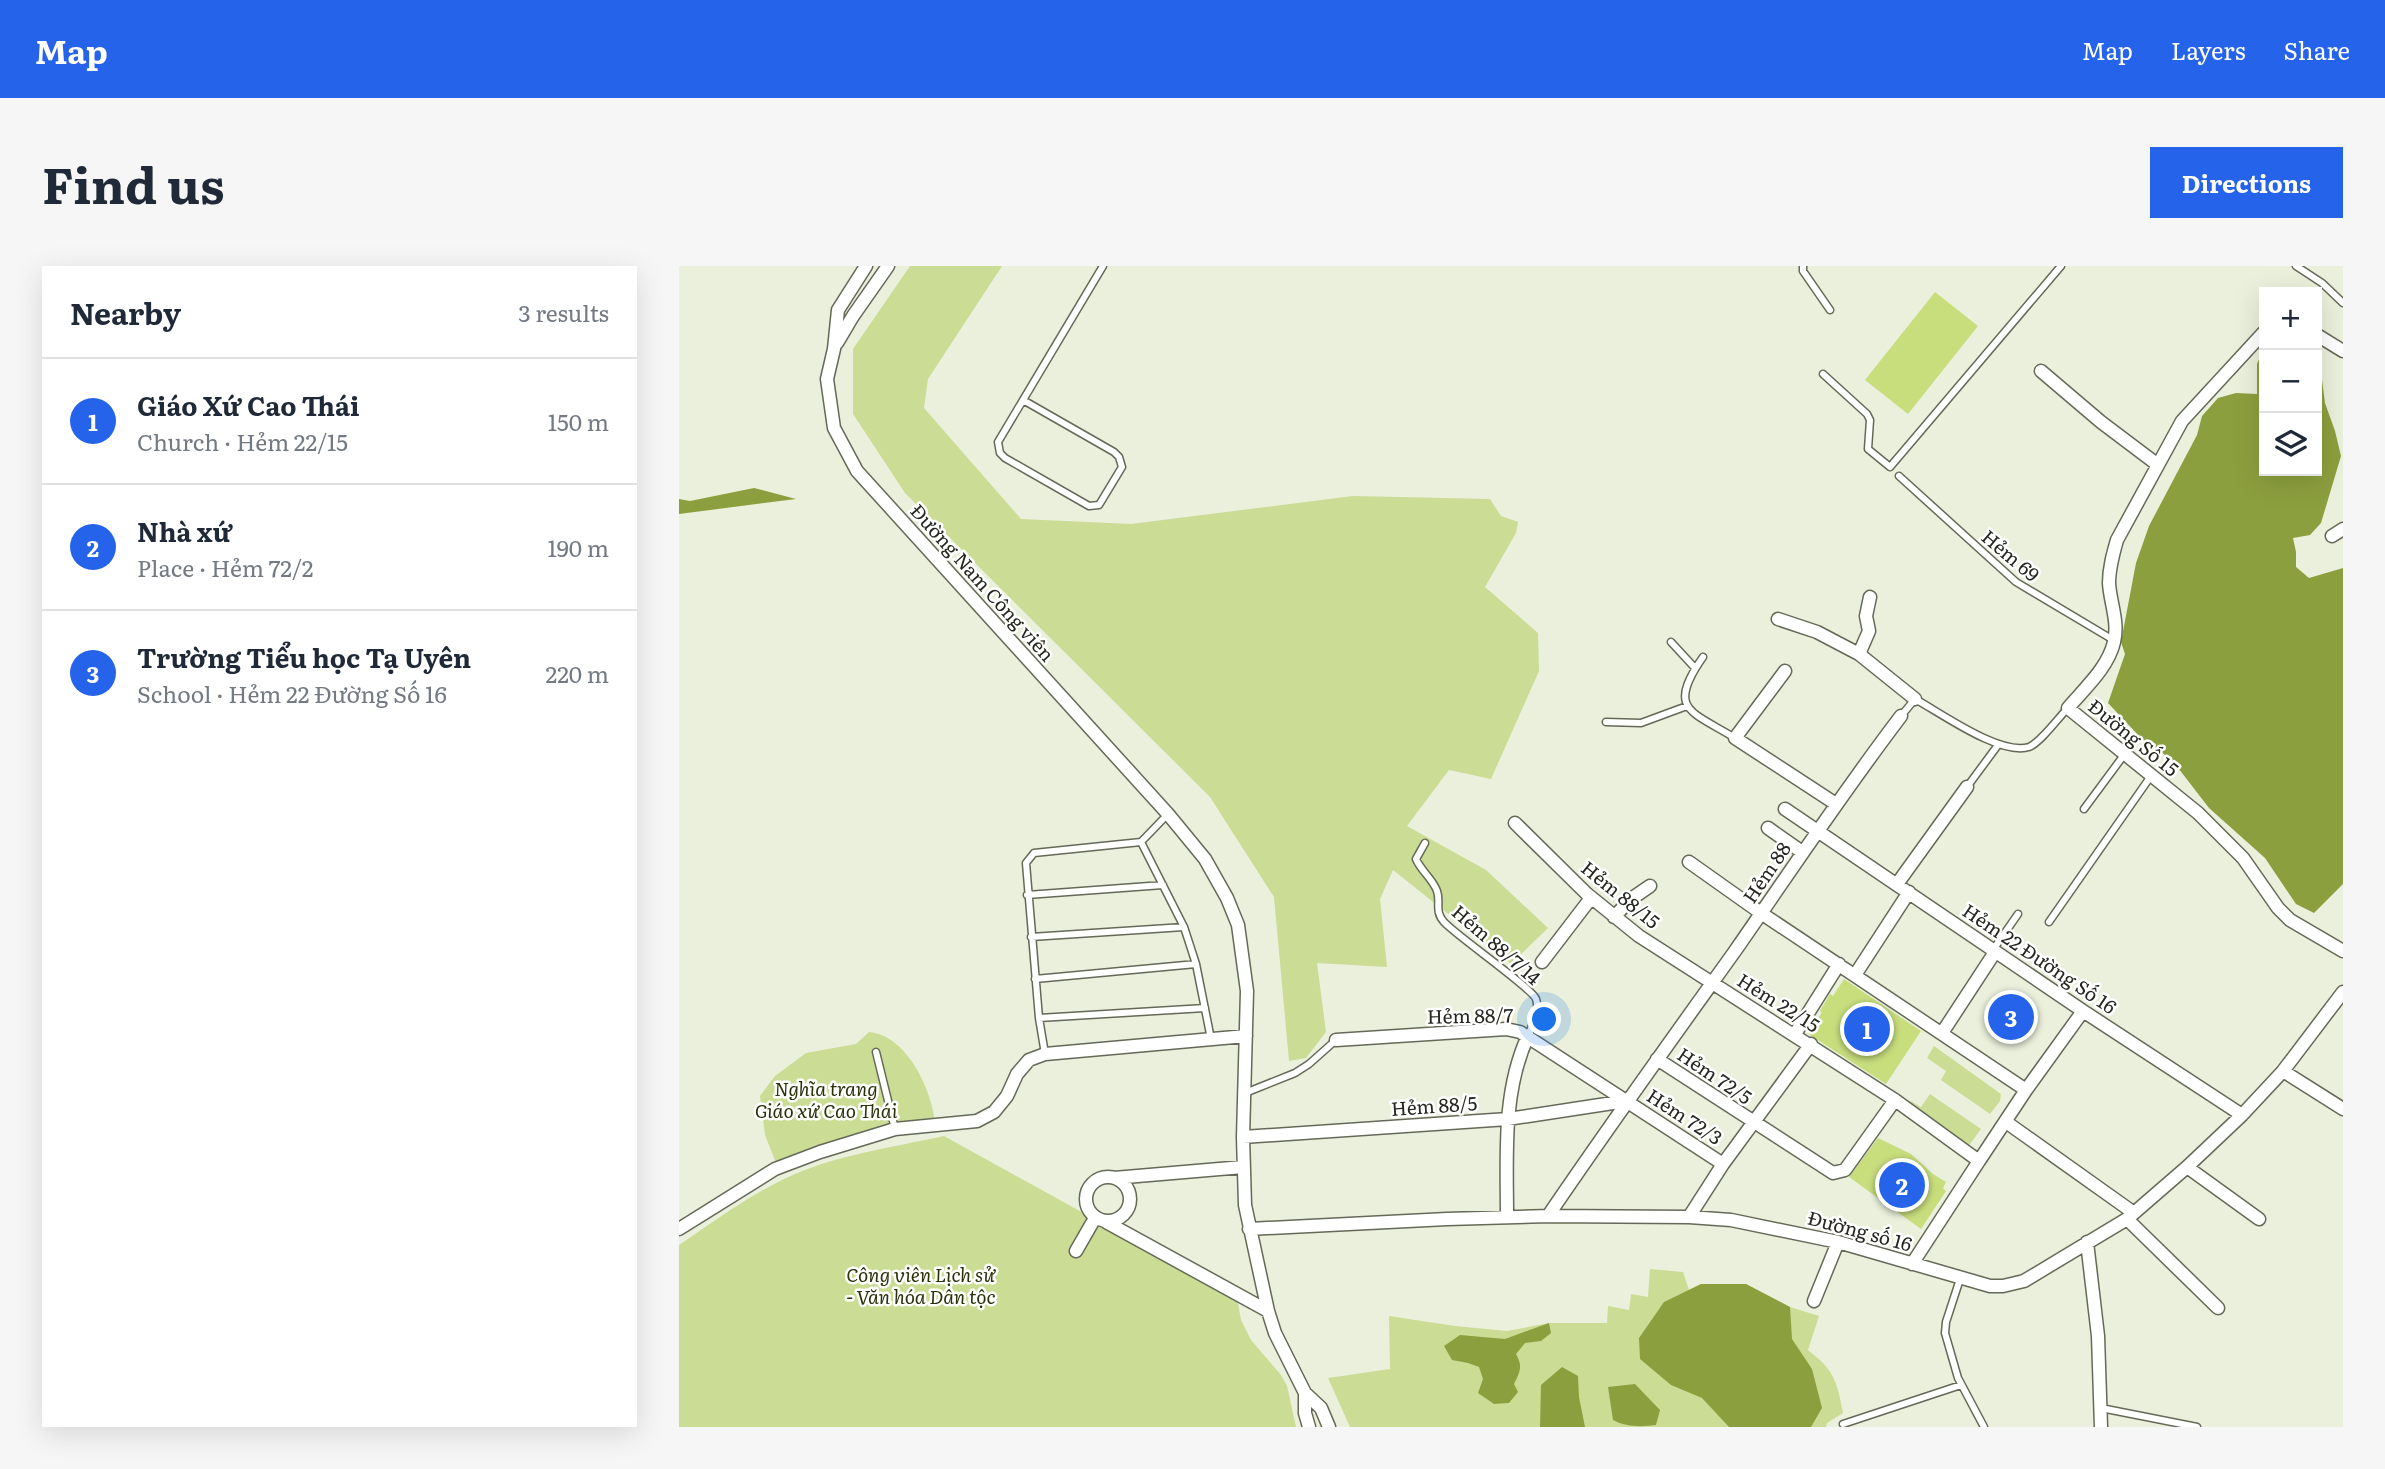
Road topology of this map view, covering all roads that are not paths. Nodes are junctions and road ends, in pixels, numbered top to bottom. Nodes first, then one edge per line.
1 (866, 266) edge
2 (888, 266) edge
3 (1103, 266) edge
4 (1804, 266) edge
5 (2061, 266) edge
6 (2296, 266) edge
7 (2343, 303) edge
8 (1830, 310) dead end
9 (2259, 337) edge
10 (2322, 338) edge
11 (834, 349) junction
12 (2343, 351) edge
13 (2041, 371) dead end
14 (1823, 374) dead end
15 (1023, 400) junction
16 (2158, 465) junction
17 (1899, 476) dead end
18 (1870, 597) dead end
19 (1778, 619) dead end
20 (2115, 641) junction
21 (1671, 642) dead end
22 (1859, 654) junction
23 (1703, 657) dead end
24 (1695, 668) junction
25 (1785, 671) dead end
26 (1915, 699) junction
27 (1687, 706) junction
28 (2068, 708) junction
29 (1901, 716) joint
30 (1606, 722) dead end
31 (1735, 738) junction
32 (1998, 745) junction
33 (2124, 755) junction
34 (2151, 776) junction
35 (1967, 787) joint
36 (1836, 804) junction
37 (1785, 809) dead end
38 (2084, 809) dead end
39 (1168, 814) junction
40 (1515, 823) dead end
41 (1768, 828) dead end
42 (1818, 831) junction
43 (1141, 842) junction
44 (1425, 843) dead end
45 (1802, 852) junction
46 (1689, 862) dead end
47 (1897, 884) junction
48 (1163, 885) junction
49 (1650, 886) dead end
50 (1909, 892) junction
51 (1027, 895) junction
52 (1591, 898) junction
53 (1761, 913) junction
54 (2018, 914) dead end
55 (1614, 917) junction
56 (2049, 922) dead end
57 (1184, 927) junction
58 (1031, 937) junction
59 (1994, 951) junction
60 (2343, 951) edge
61 (1542, 962) dead end
62 (1196, 964) junction
63 (1839, 964) junction
64 (1855, 975) junction
65 (1035, 979) junction
66 (1712, 982) junction
67 (2343, 992) edge
68 (1205, 1008) junction
69 (2083, 1011) junction
70 (1039, 1018) junction
71 (1942, 1033) junction
72 (1795, 1034) junction
73 (1528, 1035) junction
74 (1246, 1036) junction
75 (1211, 1039) junction
76 (1336, 1040) joint
77 (1811, 1044) junction
78 (876, 1052) dead end
79 (1045, 1054) junction
80 (1657, 1059) junction
81 (2283, 1071) junction
82 (2026, 1090) junction
83 (1245, 1093) junction
84 (1895, 1100) junction
85 (1626, 1101) junction
86 (2343, 1109) edge
87 (2242, 1115) junction
88 (1508, 1119) junction
89 (2006, 1122) junction
90 (1752, 1123) junction
91 (895, 1129) junction
92 (1243, 1137) junction
93 (1979, 1161) junction
94 (1723, 1164) junction
95 (1243, 1167) junction
96 (2187, 1167) junction
97 (1113, 1178) junction
98 (1548, 1216) junction
99 (2130, 1216) junction
100 (1507, 1217) junction
101 (1689, 1217) junction
102 (2259, 1219) dead end
103 (1100, 1220) junction
104 (679, 1229) edge
105 (1249, 1229) junction
106 (1838, 1242) junction
107 (2087, 1242) junction
108 (1076, 1251) dead end
109 (1912, 1264) junction
110 (1960, 1279) junction
111 (1814, 1301) dead end
112 (2218, 1308) dead end
113 (1268, 1311) junction
114 (1961, 1385) junction
115 (1305, 1393) junction
116 (2101, 1408) junction
117 (1843, 1424) dead end
118 (1309, 1427) edge
119 (1329, 1427) edge
120 (1984, 1427) edge
121 (2101, 1427) edge
122 (2197, 1427) edge

1 - 11 street, Đường Nam Công viên
2 - 11 street, Đường Nam Công viên
3 - 15 lane
4 - 8 lane
5 - 14 lane
6 - 7 lane
9 - 16 street
10 - 12 street
11 - 39 street, Đường Nam Công viên
13 - 16 street
15 - 15 lane
16 - 20 street
17 - 20 lane, Hẻm 69
18 - 22 street
19 - 22 street
20 - 28 street, Đường Số 15
21 - 24 lane
22 - 26 street
23 - 24 lane
24 - 27 lane
25 - 31 street
26 - 29 lane, Hẻm 88
26 - 32 lane
27 - 30 lane
27 - 31 lane
28 - 32 lane
28 - 33 street, Đường Số 15
29 - 36 street, Hẻm 88
31 - 36 street
32 - 35 lane
33 - 34 street, Đường Số 15
33 - 38 lane
34 - 56 lane
34 - 60 street, Đường Số 15
35 - 47 street
36 - 42 street, Hẻm 88
37 - 42 street, Hẻm 22 Đường Số 16
39 - 43 lane
39 - 74 street, Đường Nam Công viên
40 - 52 street, Hẻm 88/15
41 - 45 street
42 - 45 street, Hẻm 88
42 - 47 street, Hẻm 22 Đường Số 16
43 - 48 lane
43 - 51 lane
44 - 73 lane, Hẻm 88/7/14
45 - 53 street, Hẻm 88
46 - 53 street
47 - 50 street, Hẻm 22 Đường Số 16
48 - 51 lane
48 - 57 lane
49 - 55 street
50 - 59 street, Hẻm 22 Đường Số 16
50 - 64 street
51 - 58 lane
52 - 55 street, Hẻm 88/15
52 - 61 street
53 - 63 street
53 - 66 street, Hẻm 88
54 - 59 lane
55 - 66 street, Hẻm 88/15
57 - 58 lane
57 - 62 lane
58 - 65 lane
59 - 69 street, Hẻm 22 Đường Số 16
59 - 71 street
62 - 65 lane
62 - 68 lane
63 - 64 street
63 - 72 street
64 - 71 street
65 - 70 lane
66 - 72 street, Hẻm 22/15
66 - 80 street, Hẻm 88
67 - 81 street, Đường số 16
68 - 70 lane
68 - 75 lane
69 - 82 street
69 - 87 street, Hẻm 22 Đường Số 16
70 - 79 lane
71 - 82 street
72 - 77 street, Hẻm 22/15
73 - 76 street, Hẻm 88/7
73 - 85 street, Hẻm 88/7
73 - 88 street
74 - 75 street
74 - 83 street, Đường Nam Công viên
75 - 79 street
76 - 83 lane
77 - 84 street, Hẻm 22/15
77 - 90 street
78 - 91 lane
79 - 91 street
80 - 85 street, Hẻm 88
80 - 90 street, Hẻm 72/5
81 - 86 street
81 - 87 street, Đường số 16
82 - 89 street
83 - 92 street, Đường Nam Công viên
84 - 90 street, Hẻm 72/5
84 - 93 street, Hẻm 22/15
85 - 88 street, Hẻm 88/5
85 - 94 street, Hẻm 72/3
85 - 98 street, Hẻm 88
87 - 96 street, Đường số 16
88 - 92 street, Hẻm 88/5
88 - 100 street
89 - 93 street
89 - 99 street
90 - 94 street
91 - 104 street
92 - 95 street, Đường Nam Công viên
93 - 109 street
94 - 101 street
95 - 97 street
95 - 105 street, Đường Nam Công viên
96 - 99 street, Đường số 16
96 - 102 street
97 - 103 street
97 - 103 street
98 - 100 street, Đường số 16
98 - 101 street, Đường số 16
99 - 107 street, Đường số 16
99 - 112 street
100 - 105 street, Đường số 16
101 - 106 street, Đường số 16
103 - 108 street
103 - 113 street
105 - 113 street, Đường Nam Công viên
106 - 109 street, Đường số 16
106 - 111 street
107 - 110 street, Đường số 16
107 - 116 street
109 - 110 street, Đường số 16
110 - 114 lane
113 - 115 street, Đường Nam Công viên
114 - 117 lane
114 - 120 lane
115 - 118 street
115 - 119 street
116 - 121 street
116 - 122 lane

